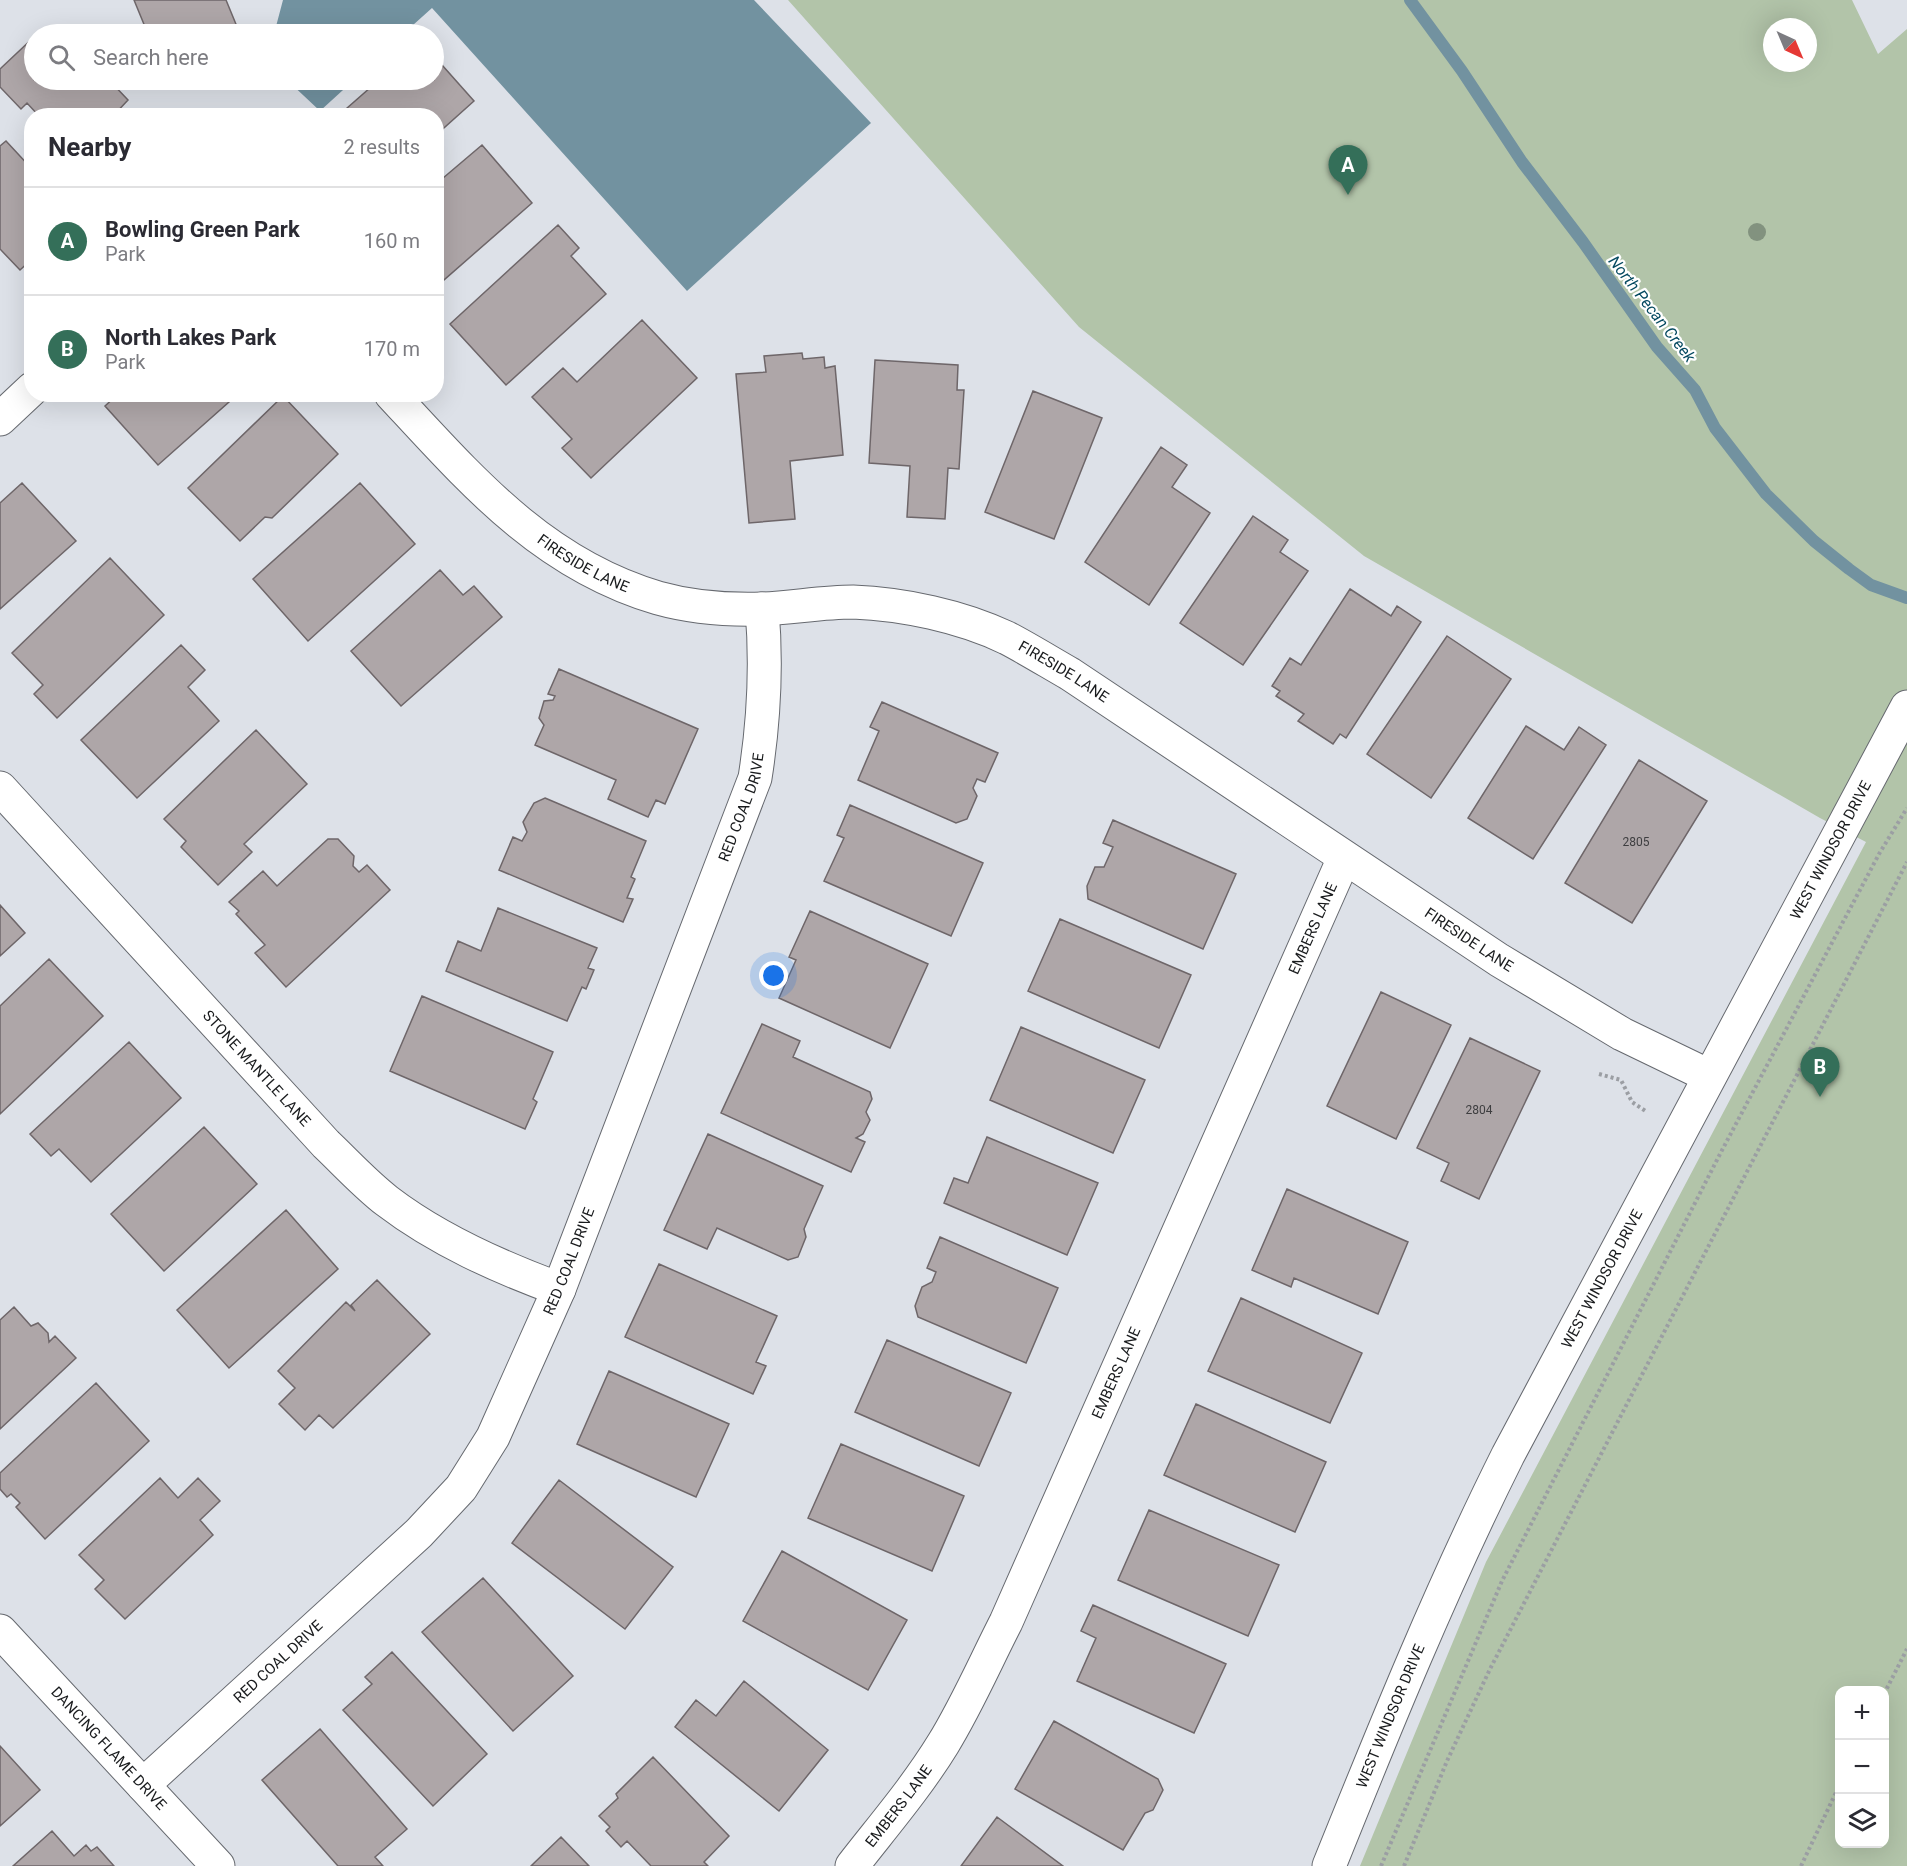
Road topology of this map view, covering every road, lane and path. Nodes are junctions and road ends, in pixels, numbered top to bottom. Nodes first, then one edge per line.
1 (24, 396) edge
2 (398, 402) edge
3 (0, 419) edge
4 (762, 609) junction
5 (1907, 707) edge
6 (0, 788) edge
7 (1907, 808) edge
8 (1344, 858) junction
9 (1907, 862) edge
10 (1709, 1076) junction
11 (559, 1289) junction
12 (0, 1631) edge
13 (1907, 1649) edge
14 (1888, 1686) edge
15 (143, 1785) junction
16 (1835, 1793) edge
17 (218, 1866) edge
18 (852, 1866) edge
19 (1329, 1866) edge
20 (1381, 1866) edge
21 (1404, 1866) edge
22 (1801, 1866) edge

1 - 3 street
2 - 4 street, FIRESIDE LANE
4 - 8 street, FIRESIDE LANE
4 - 11 street, RED COAL DRIVE
5 - 10 street, WEST WINDSOR DRIVE
6 - 11 street, STONE MANTLE LANE
7 - 20 path
8 - 10 street, FIRESIDE LANE
8 - 18 street, EMBERS LANE
9 - 21 path
10 - 19 street, WEST WINDSOR DRIVE
11 - 15 street, RED COAL DRIVE
12 - 15 street, DANCING FLAME DRIVE
13 - 14 path
15 - 17 street, DANCING FLAME DRIVE
16 - 22 path

